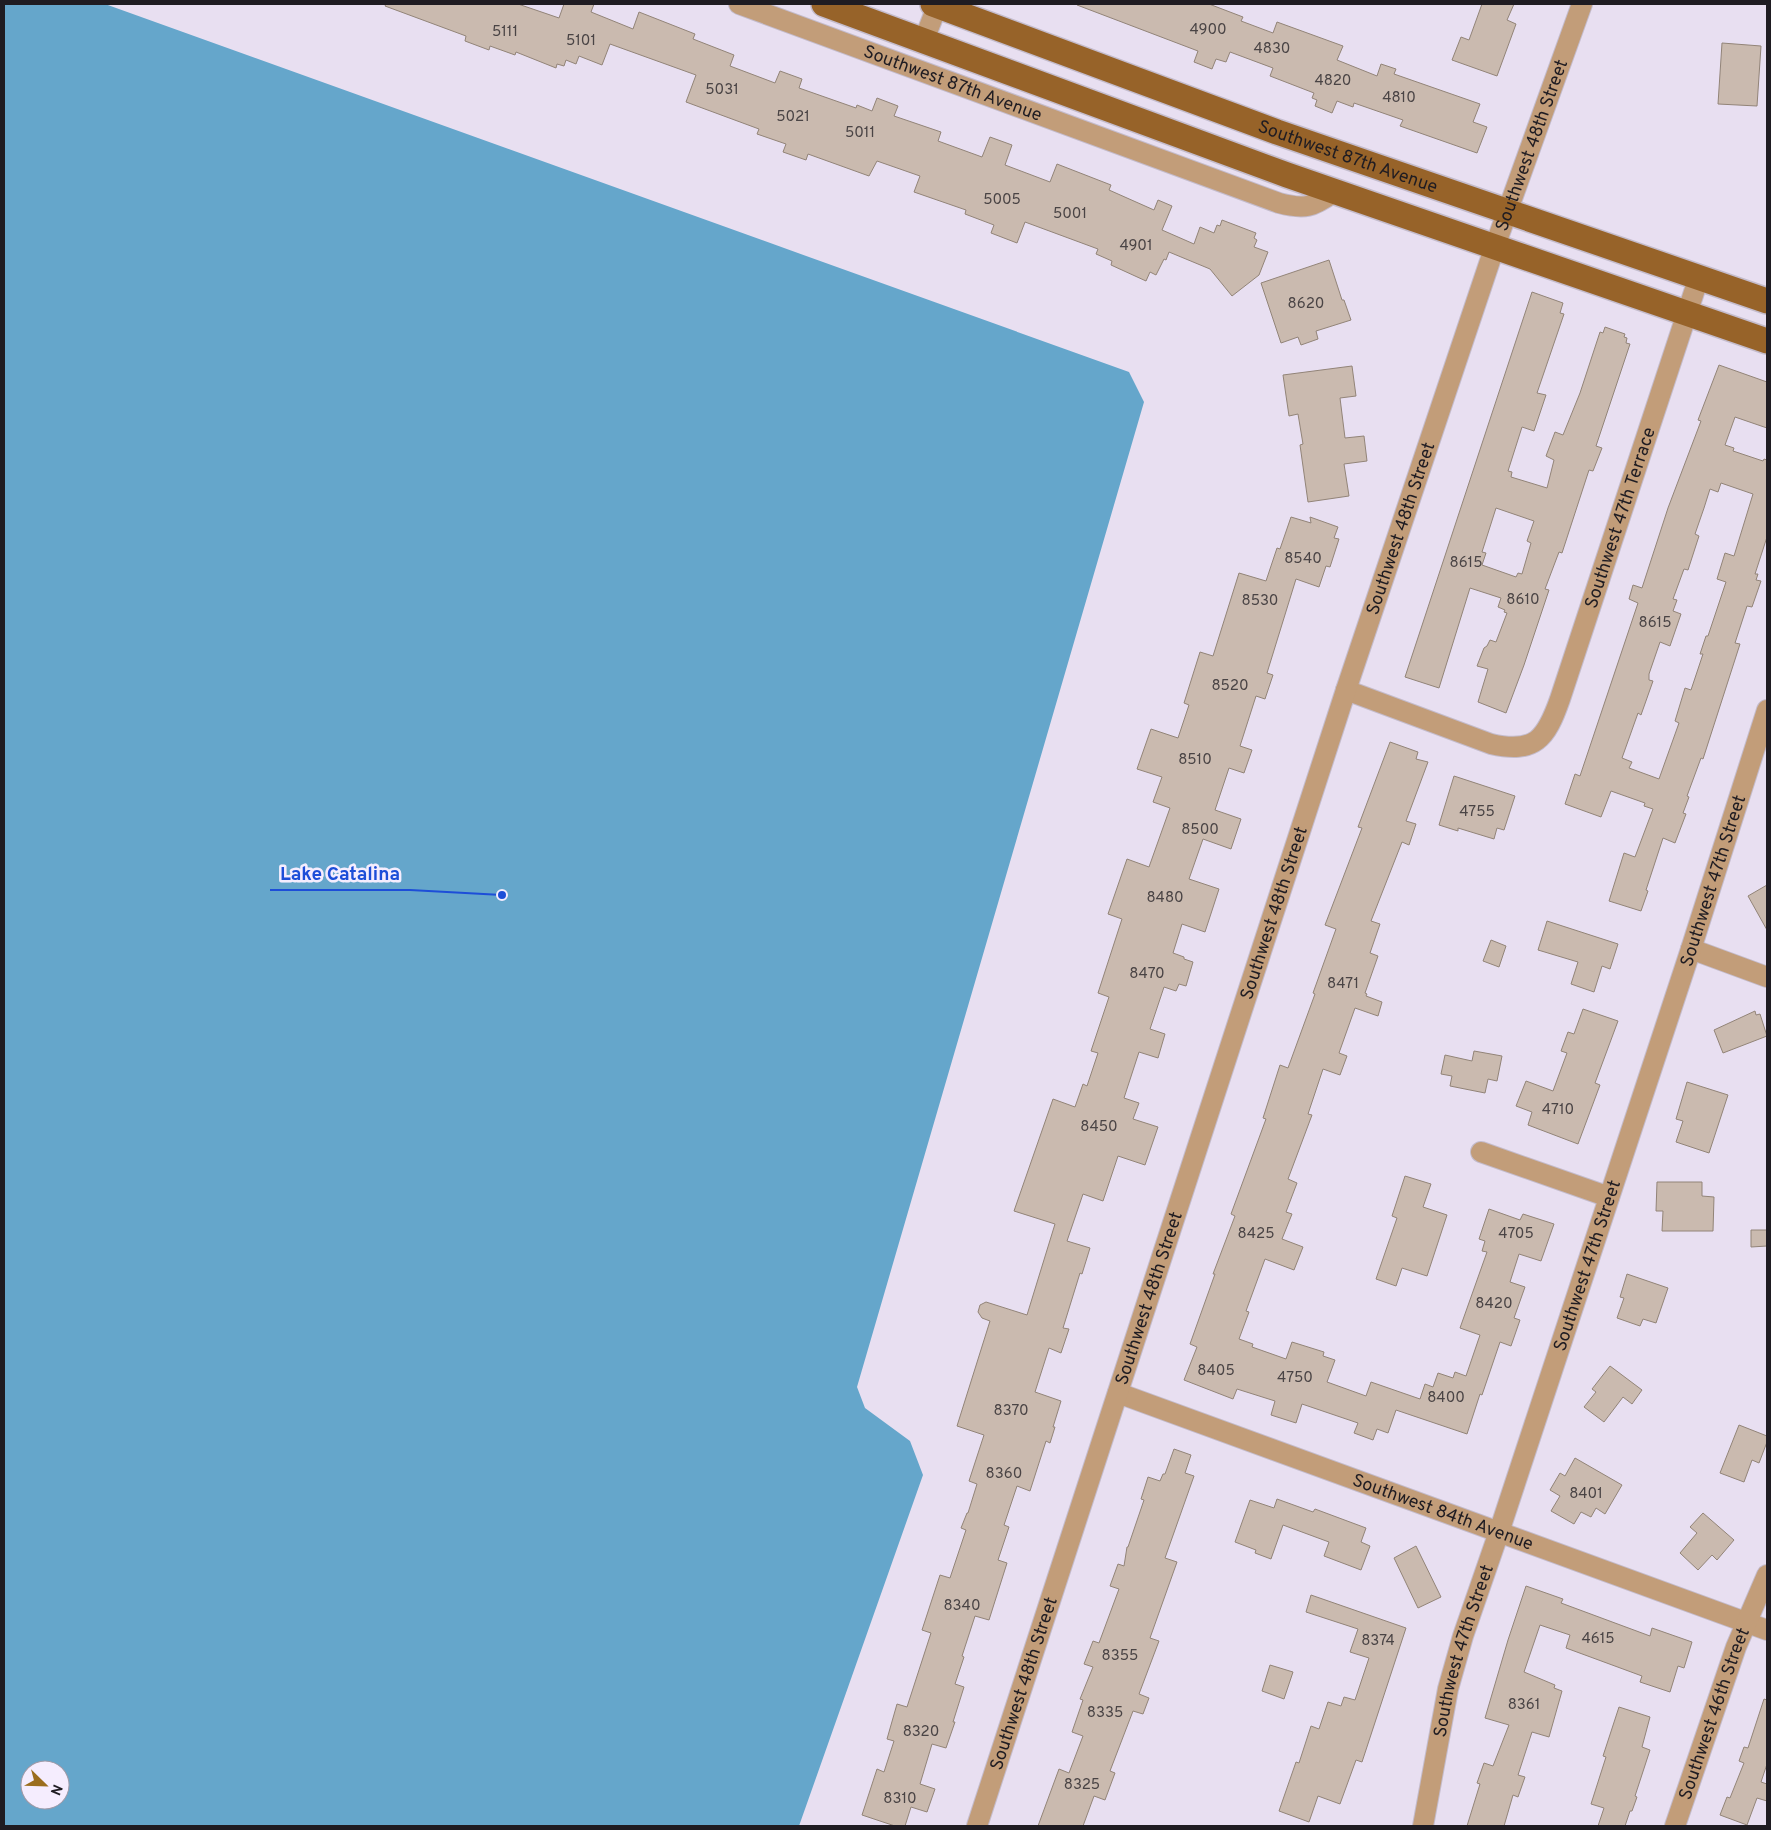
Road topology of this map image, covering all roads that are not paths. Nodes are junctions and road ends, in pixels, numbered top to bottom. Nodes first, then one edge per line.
1 (739, 4) edge
2 (824, 4) edge
3 (936, 4) edge
4 (1582, 4) edge
5 (924, 40) junction
6 (1334, 192) junction
7 (1508, 212) junction
8 (1495, 246) junction
9 (1699, 277) junction
10 (1767, 301) edge
11 (1687, 312) junction
12 (1767, 341) edge
13 (1346, 690) junction
14 (1767, 710) edge
15 (1691, 949) junction
16 (1767, 977) edge
17 (1481, 1152) dead end
18 (1609, 1198) junction
19 (1118, 1393) junction
20 (1499, 1532) junction
21 (1767, 1575) edge
22 (1747, 1623) junction
23 (1767, 1630) edge
24 (977, 1826) edge
25 (1423, 1826) edge
26 (1675, 1826) edge

1 - 6 street, Southwest 87th Avenue
2 - 5 main road, Southwest 87th Avenue
3 - 5 street
3 - 7 main road, Southwest 87th Avenue
4 - 7 street, Southwest 48th Street
5 - 6 main road, Southwest 87th Avenue
6 - 8 main road, Southwest 87th Avenue
7 - 8 street, Southwest 48th Street
7 - 9 main road, Southwest 87th Avenue
8 - 11 main road, Southwest 87th Avenue
8 - 13 street, Southwest 48th Street
9 - 10 main road, Southwest 87th Avenue
9 - 11 street, Southwest 47th Terrace
11 - 12 main road, Southwest 87th Avenue
11 - 13 street, Southwest 47th Terrace
13 - 19 street, Southwest 48th Street
14 - 15 street, Southwest 47th Street
15 - 16 street
15 - 18 street, Southwest 47th Street
17 - 18 street
18 - 20 street, Southwest 47th Street
19 - 20 street, Southwest 84th Avenue
19 - 24 street, Southwest 48th Street
20 - 22 street, Southwest 84th Avenue
20 - 25 street, Southwest 47th Street
21 - 22 street, Southwest 46th Street
22 - 23 street, Southwest 84th Avenue
22 - 26 street, Southwest 46th Street

